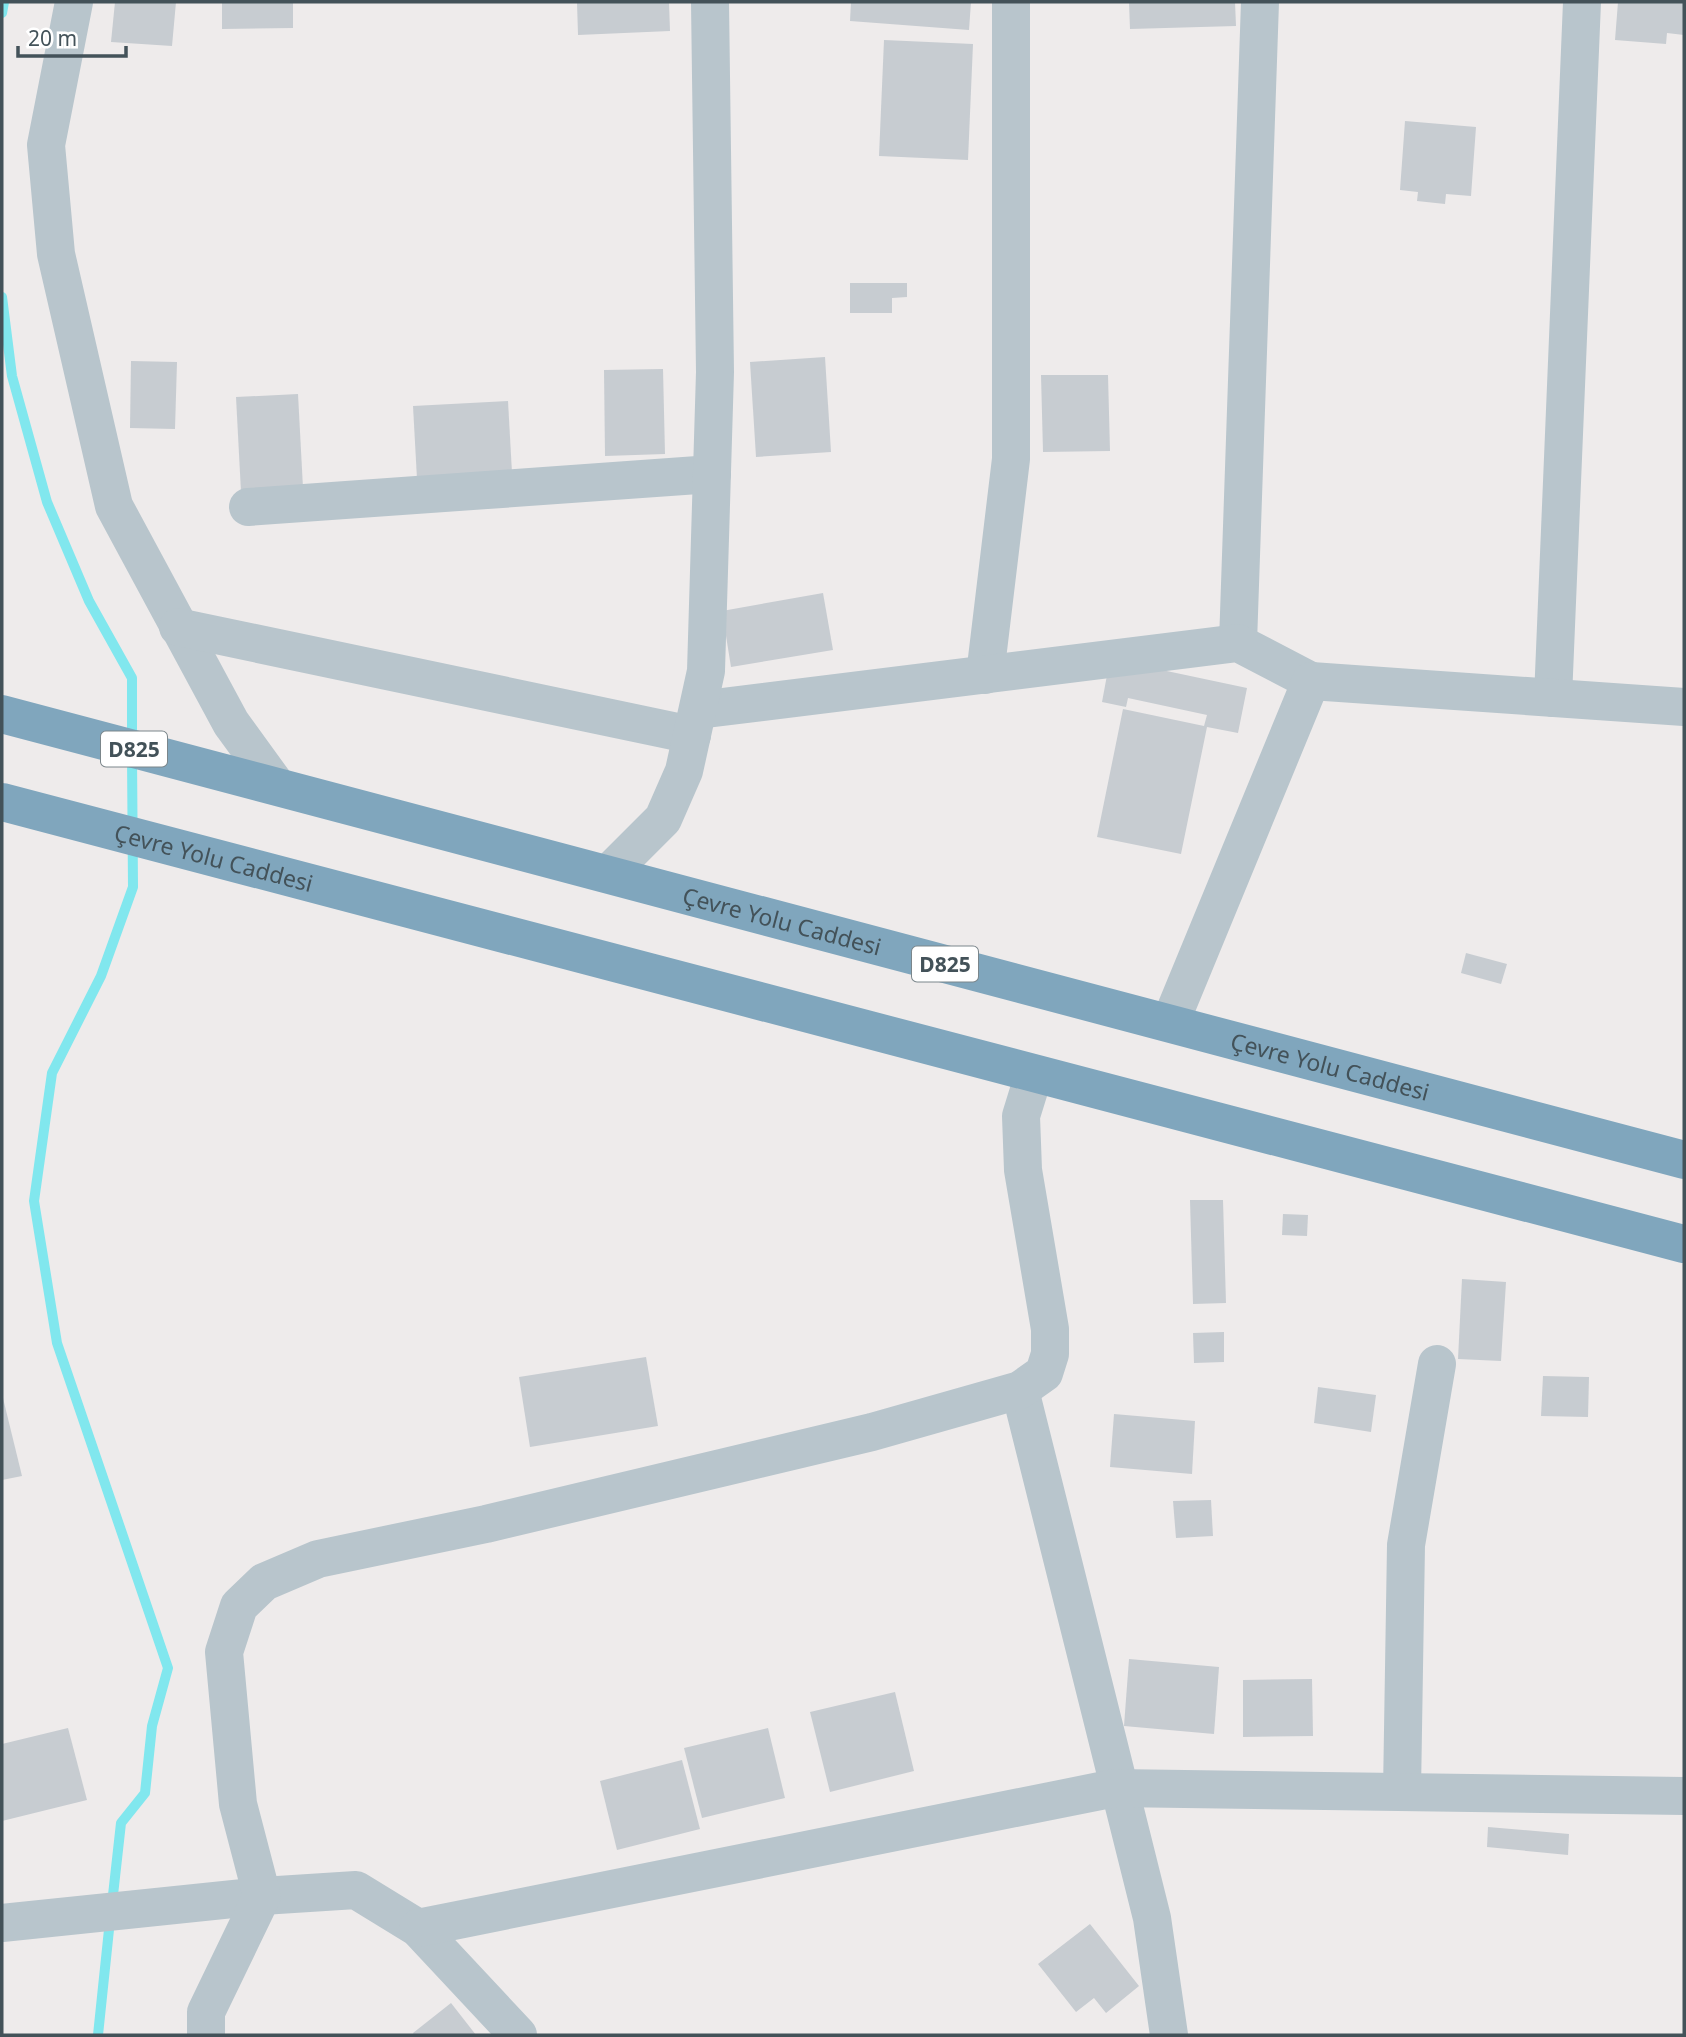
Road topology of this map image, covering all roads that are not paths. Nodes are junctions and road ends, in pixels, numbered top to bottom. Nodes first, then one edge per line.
1 (74, 2) edge
2 (710, 2) edge
3 (1011, 2) edge
4 (1260, 2) edge
5 (1582, 2) edge
6 (712, 474) junction
7 (248, 507) dead end
8 (178, 627) junction
9 (1238, 643) junction
10 (985, 675) junction
11 (1311, 681) junction
12 (1553, 698) junction
13 (1684, 707) edge
14 (2, 714) edge
15 (695, 723) junction
16 (276, 785) junction
17 (2, 802) edge
18 (608, 874) junction
19 (1170, 1023) junction
20 (1034, 1074) junction
21 (1684, 1160) edge
22 (1684, 1244) edge
23 (1437, 1364) dead end
24 (1020, 1390) junction
25 (1120, 1788) junction
26 (1402, 1792) junction
27 (1684, 1796) edge
28 (262, 1896) junction
29 (2, 1923) edge
30 (418, 1928) junction
31 (205, 2035) edge
32 (518, 2035) edge
33 (1169, 2035) edge

1 - 8 street
2 - 6 street
3 - 10 street
4 - 9 street
5 - 12 street
6 - 7 street
6 - 15 street
8 - 15 street
8 - 16 street
9 - 10 street
9 - 11 street
10 - 15 street
11 - 12 street
11 - 19 street
12 - 13 street
14 - 16 highway, Çevre Yolu Caddesi / D825
15 - 18 street
16 - 18 highway, Çevre Yolu Caddesi / D825
17 - 20 highway, Çevre Yolu Caddesi
18 - 19 highway, Çevre Yolu Caddesi / D825
19 - 21 highway, Çevre Yolu Caddesi / D825
20 - 22 highway, Çevre Yolu Caddesi
20 - 24 street
23 - 26 street
24 - 25 street
24 - 28 street
25 - 26 street
25 - 30 street
25 - 33 street
26 - 27 street
28 - 29 street
28 - 30 street
28 - 31 street
30 - 32 street

